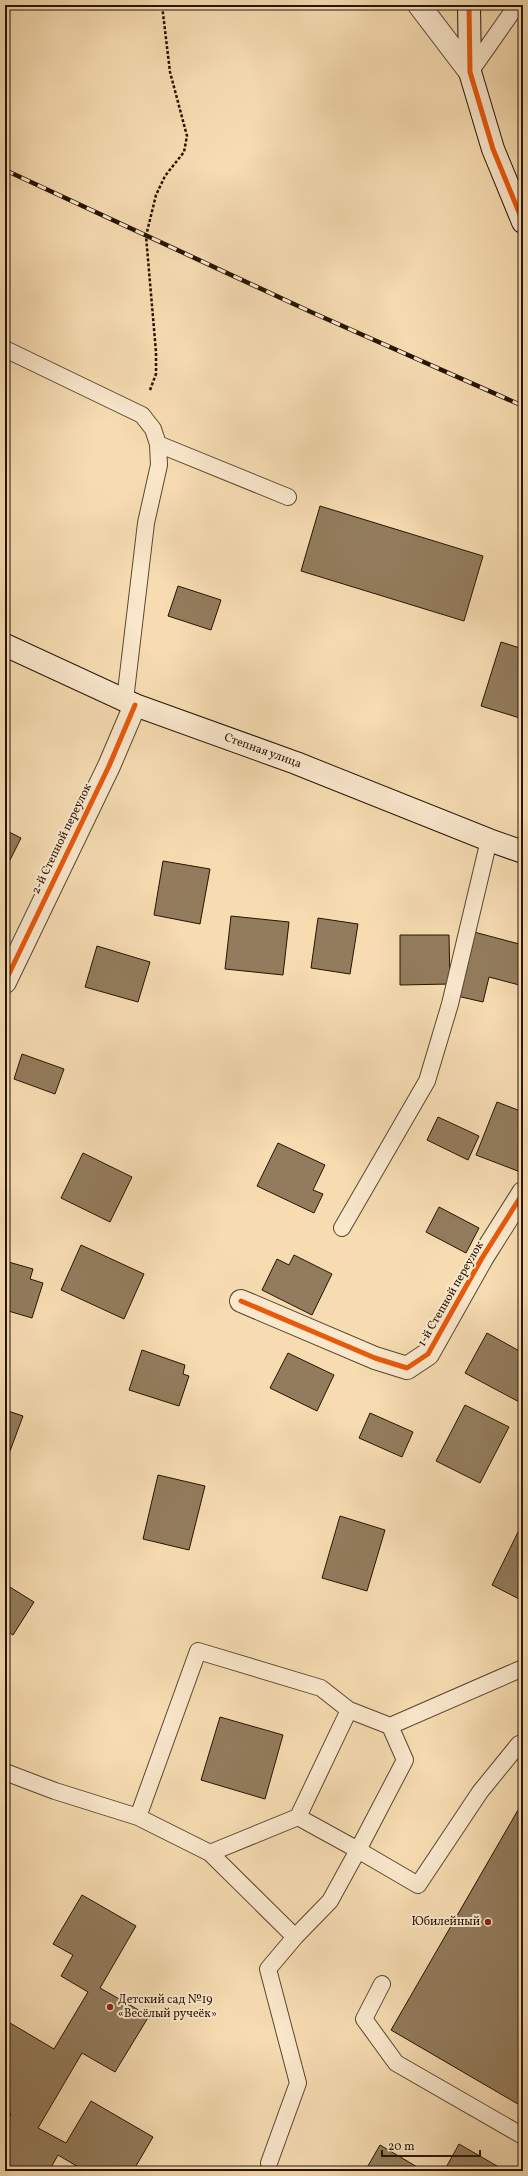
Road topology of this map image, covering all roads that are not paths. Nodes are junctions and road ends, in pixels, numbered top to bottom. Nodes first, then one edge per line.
1 (419, 5) edge
2 (469, 5) edge
3 (520, 5) edge
4 (470, 72) junction
5 (523, 222) edge
6 (5, 349) edge
7 (158, 444) junction
8 (288, 497) dead end
9 (5, 645) edge
10 (130, 702) junction
11 (489, 840) junction
12 (523, 852) edge
13 (5, 982) edge
14 (523, 1193) edge
15 (342, 1228) dead end
16 (241, 1301) dead end
17 (523, 1668) edge
18 (349, 1710) junction
19 (390, 1726) junction
20 (523, 1743) edge
21 (5, 1772) edge
22 (138, 1817) junction
23 (298, 1817) junction
24 (358, 1850) junction
25 (210, 1854) junction
26 (295, 1937) junction
27 (382, 1984) dead end
28 (523, 2136) edge
29 (269, 2163) dead end

1 - 4 street
2 - 4 street
3 - 4 lane
4 - 5 street
6 - 7 lane
7 - 8 lane
7 - 10 lane
9 - 10 street, Степная улица
10 - 11 street, Степная улица
10 - 13 street, 2-й Степной переулок
11 - 12 street, Степная улица
11 - 15 lane
14 - 16 street, 1-й Степной переулок
17 - 19 lane
18 - 19 lane
18 - 22 lane
18 - 23 lane
19 - 24 lane
20 - 24 lane
21 - 22 lane
22 - 25 lane
23 - 24 lane
23 - 25 lane
24 - 26 lane
25 - 26 lane
26 - 29 lane
27 - 28 lane

